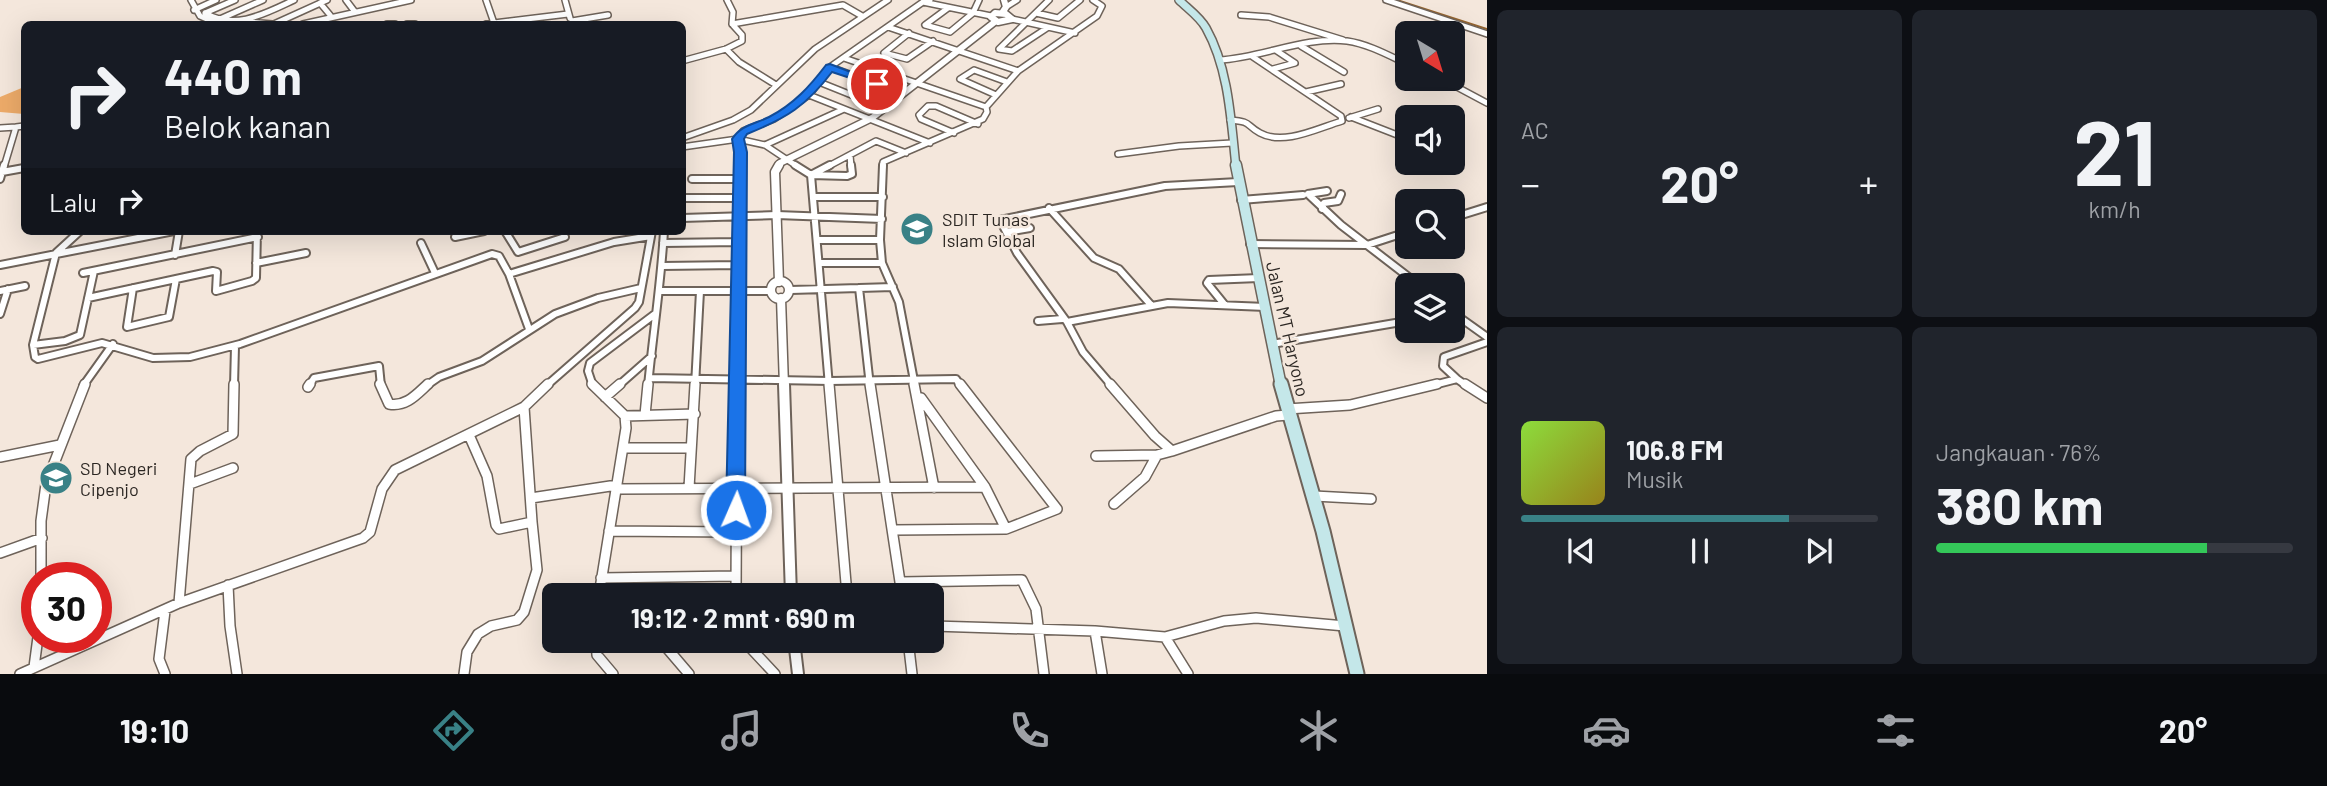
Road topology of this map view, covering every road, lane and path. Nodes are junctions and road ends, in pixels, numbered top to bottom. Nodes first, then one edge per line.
1 (191, 0) edge
2 (216, 0) edge
3 (234, 0) edge
4 (263, 0) edge
5 (294, 0) edge
6 (327, 0) edge
7 (346, 0) edge
8 (376, 0) edge
9 (411, 0) edge
10 (486, 0) edge
11 (565, 0) edge
12 (727, 0) edge
13 (888, 0) edge
14 (930, 0) edge
15 (978, 0) edge
16 (1004, 0) edge
17 (1017, 0) edge
18 (1049, 0) edge
19 (1080, 0) edge
20 (1093, 0) edge
21 (1179, 0) edge
22 (1386, 0) edge
23 (205, 2) edge
24 (923, 2) junction
25 (320, 3) junction
26 (948, 8) junction
27 (194, 9) junction
28 (1004, 10) junction
29 (355, 12) junction
30 (973, 13) junction
31 (1036, 13) junction
32 (297, 14) junction
33 (568, 14) junction
34 (608, 15) dead end
35 (1241, 15) dead end
36 (862, 16) junction
37 (219, 19) junction
38 (993, 19) junction
39 (1012, 19) junction
40 (329, 20) edge
41 (206, 21) edge
42 (280, 21) edge
43 (302, 21) edge
44 (493, 21) edge
45 (510, 21) edge
46 (572, 21) edge
47 (582, 21) edge
48 (1024, 23) junction
49 (732, 24) junction
50 (888, 27) junction
51 (1047, 28) junction
52 (909, 33) junction
53 (1075, 33) junction
54 (1487, 34) edge
55 (933, 41) junction
56 (1346, 41) junction
57 (1301, 46) junction
58 (726, 49) junction
59 (961, 50) junction
60 (1277, 51) junction
61 (1253, 57) junction
62 (845, 58) junction
63 (1395, 59) edge
64 (686, 60) edge
65 (1219, 60) junction
66 (830, 67) junction
67 (1273, 69) junction
68 (1018, 71) junction
69 (1344, 72) dead end
70 (819, 82) junction
71 (1007, 82) junction
72 (920, 83) junction
73 (1342, 83) dead end
74 (776, 85) junction
75 (1464, 91) edge
76 (1307, 92) junction
77 (809, 95) junction
78 (996, 95) junction
79 (1487, 103) edge
80 (986, 107) junction
81 (845, 108) junction
82 (1378, 109) dead end
83 (1351, 117) junction
84 (872, 118) junction
85 (1230, 120) junction
86 (1342, 121) junction
87 (978, 124) junction
88 (21, 126) edge
89 (16, 127) junction
90 (0, 128) edge
91 (954, 133) junction
92 (1395, 133) edge
93 (21, 134) edge
94 (686, 137) edge
95 (15, 138) junction
96 (738, 139) junction
97 (884, 142) junction
98 (930, 143) junction
99 (1232, 143) junction
100 (762, 144) junction
101 (686, 146) edge
102 (740, 152) junction
103 (906, 153) junction
104 (1118, 153) dead end
105 (850, 156) junction
106 (787, 158) junction
107 (3, 161) edge
108 (883, 162) junction
109 (21, 169) edge
110 (811, 174) junction
111 (1, 175) edge
112 (738, 178) junction
113 (692, 179) dead end
114 (1238, 183) junction
115 (1327, 191) dead end
116 (1341, 194) dead end
117 (1303, 195) dead end
118 (813, 197) junction
119 (883, 197) junction
120 (686, 198) edge
121 (738, 198) junction
122 (1241, 200) junction
123 (1487, 207) edge
124 (1049, 208) junction
125 (1322, 209) junction
126 (1465, 214) edge
127 (777, 215) junction
128 (738, 216) junction
129 (813, 216) junction
130 (686, 218) edge
131 (882, 219) junction
132 (1030, 228) dead end
133 (1007, 232) junction
134 (76, 235) edge
135 (153, 235) edge
136 (178, 235) edge
137 (254, 235) edge
138 (258, 235) edge
139 (465, 235) edge
140 (507, 235) edge
141 (646, 235) edge
142 (651, 235) edge
143 (664, 235) edge
144 (1395, 236) edge
145 (455, 237) dead end
146 (565, 237) dead end
147 (817, 240) junction
148 (880, 240) junction
149 (738, 242) junction
150 (421, 243) dead end
151 (663, 243) junction
152 (1250, 244) junction
153 (1367, 245) junction
154 (57, 253) junction
155 (306, 253) dead end
156 (175, 255) junction
157 (256, 263) junction
158 (819, 263) junction
159 (882, 263) junction
160 (0, 265) edge
161 (738, 265) junction
162 (662, 266) junction
163 (94, 271) junction
164 (83, 273) dead end
165 (435, 273) junction
166 (1403, 273) edge
167 (509, 274) junction
168 (1259, 278) junction
169 (176, 279) junction
170 (779, 282) junction
171 (25, 286) dead end
172 (893, 287) junction
173 (133, 288) junction
174 (641, 288) junction
175 (818, 288) junction
176 (859, 288) junction
177 (4, 290) edge
178 (791, 290) junction
179 (700, 291) junction
180 (738, 291) junction
181 (768, 291) junction
182 (661, 292) junction
183 (88, 298) junction
184 (781, 298) junction
185 (1224, 303) junction
186 (1151, 305) junction
187 (1266, 307) junction
188 (0, 314) edge
189 (655, 314) junction
190 (1038, 321) dead end
191 (1064, 321) junction
192 (1465, 321) edge
193 (1395, 323) edge
194 (529, 329) junction
195 (1487, 337) edge
196 (1487, 342) edge
197 (113, 344) junction
198 (1272, 344) junction
199 (33, 345) junction
200 (235, 346) junction
201 (652, 356) junction
202 (650, 378) junction
203 (695, 378) junction
204 (738, 379) junction
205 (914, 379) junction
206 (1457, 379) junction
207 (869, 380) junction
208 (784, 381) junction
209 (830, 381) junction
210 (308, 387) dead end
211 (918, 395) junction
212 (605, 397) junction
213 (1487, 398) edge
214 (524, 407) junction
215 (1288, 412) junction
216 (695, 414) junction
217 (645, 415) junction
218 (625, 416) junction
219 (469, 435) junction
220 (60, 445) junction
221 (623, 448) junction
222 (691, 448) junction
223 (1172, 451) junction
224 (1157, 455) junction
225 (1096, 456) dead end
226 (0, 457) edge
227 (233, 468) dead end
228 (190, 484) junction
229 (617, 487) junction
230 (736, 487) junction
231 (786, 487) junction
232 (985, 487) junction
233 (690, 488) junction
234 (839, 488) junction
235 (934, 488) junction
236 (886, 489) junction
237 (1314, 496) junction
238 (531, 498) junction
239 (1371, 499) dead end
240 (1114, 504) dead end
241 (532, 522) junction
242 (1006, 529) junction
243 (894, 530) junction
244 (609, 531) junction
245 (734, 532) junction
246 (42, 538) junction
247 (0, 553) edge
248 (41, 562) edge
249 (736, 576) junction
250 (601, 578) junction
251 (901, 582) joint
252 (600, 583) edge
253 (736, 583) edge
254 (790, 583) edge
255 (846, 583) edge
256 (228, 584) junction
257 (179, 603) junction
258 (165, 611) junction
259 (944, 626) edge
260 (1345, 626) junction
261 (1039, 629) junction
262 (1099, 631) junction
263 (1164, 637) junction
264 (36, 653) edge
265 (597, 653) edge
266 (671, 653) edge
267 (755, 653) edge
268 (796, 653) edge
269 (910, 653) edge
270 (34, 667) junction
271 (20, 674) edge
272 (165, 674) edge
273 (237, 674) edge
274 (464, 674) edge
275 (613, 674) edge
276 (689, 674) edge
277 (775, 674) edge
278 (798, 674) edge
279 (912, 674) edge
280 (1044, 674) edge
281 (1102, 674) edge
282 (1188, 674) edge
283 (1357, 674) edge

1 - 27 street
2 - 23 street
3 - 37 street
4 - 37 street
5 - 37 street
6 - 25 street
7 - 29 street
8 - 29 street
9 - 40 street
10 - 44 street
11 - 33 street
12 - 49 street
13 - 36 street
14 - 24 street
15 - 30 street
16 - 28 street
17 - 28 street
18 - 31 street
19 - 31 street
20 - 53 street
21 - 65 main road, Jalan MT Haryono
22 - 54 street
23 - 27 street
24 - 26 street
24 - 50 street
25 - 32 street
25 - 40 street
26 - 30 street
26 - 30 street
27 - 41 street
28 - 38 street
28 - 39 street
29 - 40 street
30 - 38 street
31 - 48 street
32 - 42 street
32 - 43 street
33 - 45 street
33 - 46 street
34 - 47 street
35 - 56 street
36 - 49 street
36 - 74 street
38 - 39 street
38 - 59 street
39 - 48 street
48 - 51 street
48 - 51 street
49 - 58 street
50 - 52 street
50 - 62 street
51 - 53 street
52 - 55 street
52 - 55 street
53 - 68 street
55 - 59 street
56 - 57 street
56 - 63 street
57 - 60 street
57 - 69 street
58 - 64 street
58 - 74 street
59 - 68 street
59 - 72 street
60 - 61 street
60 - 67 street
61 - 65 street
61 - 67 street
62 - 66 street
62 - 72 street
65 - 85 main road, Jalan MT Haryono
66 - 70 street
66 - 70 street
67 - 76 street
68 - 71 street
70 - 77 street
71 - 78 street
71 - 78 street
72 - 80 street
72 - 84 street
73 - 76 street
74 - 94 street
75 - 79 street
76 - 86 street
77 - 81 street
77 - 96 street
78 - 80 street
80 - 87 street
81 - 84 street
81 - 100 street
82 - 83 street
83 - 86 street
83 - 92 street
84 - 98 street
84 - 106 street
85 - 86 street
85 - 99 main road, Jalan MT Haryono
87 - 91 street
87 - 91 street
88 - 89 street
89 - 90 street
89 - 95 street
91 - 98 street
93 - 95 street
95 - 107 street
96 - 100 street
96 - 101 street
96 - 102 street
97 - 103 street
97 - 105 street
97 - 108 street
98 - 103 street
99 - 104 street
99 - 114 main road, Jalan MT Haryono
100 - 102 street
100 - 106 street
102 - 112 street
103 - 108 street
105 - 110 street
105 - 110 street
106 - 110 street
106 - 127 street
107 - 111 street
108 - 119 street
109 - 111 street
110 - 118 street
112 - 113 street
112 - 121 street
114 - 122 main road, Jalan MT Haryono
114 - 124 street
115 - 125 street
116 - 125 street
117 - 122 street
118 - 119 street
118 - 129 street
119 - 131 street
120 - 121 street
121 - 128 street
122 - 152 main road, Jalan MT Haryono
123 - 126 street
124 - 133 street
124 - 186 street
125 - 153 street
127 - 128 street
127 - 129 street
127 - 170 street
128 - 130 street
128 - 149 street
129 - 131 street
129 - 147 street
131 - 148 street
132 - 133 street
133 - 191 street
134 - 154 street
135 - 154 street
136 - 156 street
137 - 156 street
138 - 157 street
139 - 145 street
140 - 146 street
141 - 167 street
142 - 174 street
143 - 151 street
144 - 153 street
147 - 148 street
147 - 158 street
148 - 159 street
149 - 151 street
149 - 161 street
150 - 165 street
151 - 162 street
152 - 153 street
152 - 168 main road, Jalan MT Haryono
153 - 166 street
154 - 160 street
154 - 199 street
155 - 157 street
156 - 163 street
157 - 169 street
158 - 159 street
158 - 175 street
159 - 172 street
161 - 162 street
161 - 180 street
162 - 182 street
163 - 164 street
163 - 183 street
165 - 167 street
165 - 200 street
167 - 194 street
168 - 185 street
168 - 187 main road, Jalan MT Haryono
169 - 173 street
169 - 173 street
170 - 178 street
170 - 181 street
171 - 177 street
172 - 176 street
172 - 205 street
173 - 183 street
174 - 194 street
174 - 214 street
175 - 176 street
175 - 178 street
175 - 209 street
176 - 207 street
177 - 188 street
178 - 184 street
179 - 180 street
179 - 182 street
179 - 203 street
180 - 181 street
180 - 204 street
181 - 184 street
182 - 189 street
183 - 199 street
184 - 208 street
185 - 186 street
185 - 187 street
186 - 191 street
187 - 198 main road, Jalan MT Haryono
189 - 201 street
189 - 212 street
190 - 191 street
191 - 223 street
192 - 195 street
193 - 198 street
194 - 210 street
196 - 206 street
197 - 199 street
197 - 200 street
197 - 220 street
198 - 215 main road, Jalan MT Haryono
200 - 228 street
201 - 202 street
201 - 212 street
202 - 203 street
202 - 217 street
203 - 204 street
203 - 216 street
204 - 208 street
204 - 230 street
205 - 207 street
205 - 211 street
205 - 242 street
206 - 213 street
206 - 215 street
207 - 209 street
207 - 236 street
208 - 209 street
208 - 231 street
209 - 234 street
211 - 232 street
211 - 235 street
212 - 218 street
214 - 219 street
214 - 238 street
215 - 223 street
215 - 237 main road, Jalan MT Haryono
216 - 217 street
216 - 222 street
217 - 218 street
218 - 221 street
219 - 241 street
219 - 256 street
220 - 226 street
220 - 246 street
221 - 222 street
221 - 229 street
222 - 233 street
223 - 224 street
224 - 225 street
224 - 240 street
227 - 228 street
228 - 257 street
229 - 233 street
229 - 238 street
229 - 244 street
230 - 231 street
230 - 233 street
230 - 245 street
231 - 234 street
231 - 254 street
232 - 235 street
232 - 242 street
234 - 236 street
234 - 255 street
235 - 236 street
236 - 243 street
237 - 239 street
237 - 260 main road, Jalan MT Haryono
238 - 241 street
241 - 274 street
242 - 243 street
243 - 251 street
244 - 245 street
244 - 250 street
245 - 249 street
246 - 247 street
246 - 248 street
249 - 250 street
249 - 253 street
250 - 252 street
251 - 261 street
256 - 257 street
256 - 273 street
257 - 258 street
258 - 270 street
258 - 272 street
259 - 261 street
260 - 263 street
260 - 283 main road, Jalan MT Haryono
261 - 262 street
261 - 280 street
262 - 263 street
262 - 281 street
263 - 282 street
264 - 270 street
265 - 275 street
266 - 276 street
267 - 277 street
268 - 278 street
269 - 279 street
270 - 271 street

